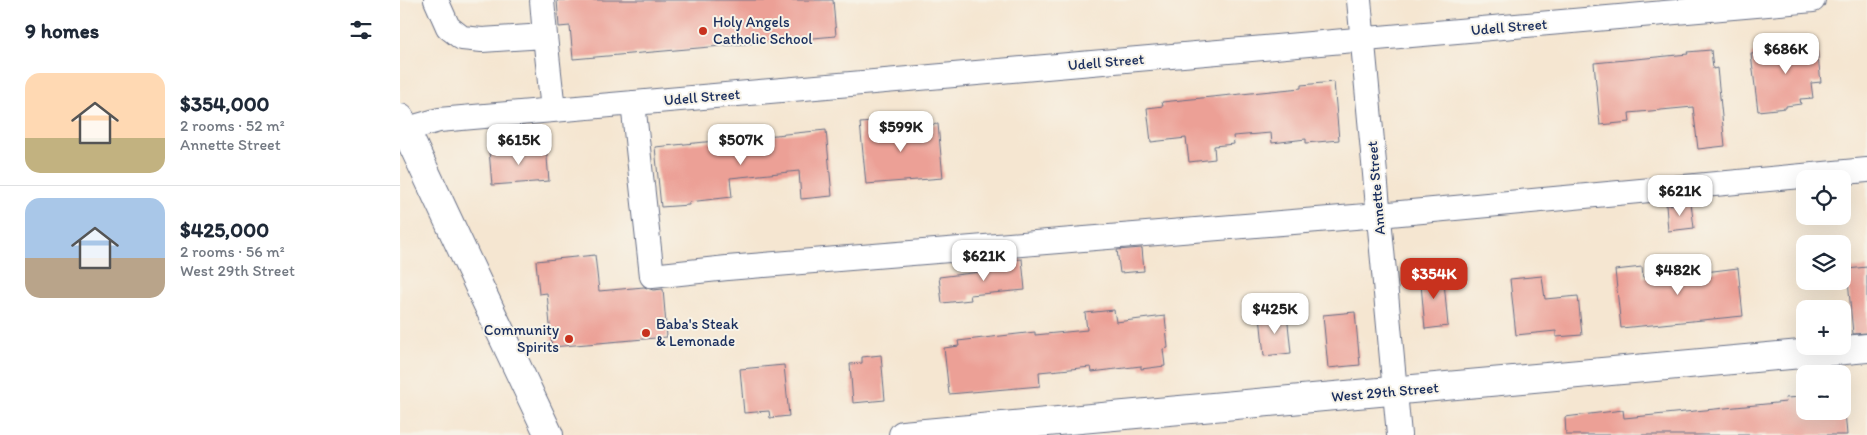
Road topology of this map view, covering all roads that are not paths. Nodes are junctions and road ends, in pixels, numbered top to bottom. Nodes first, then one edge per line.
1 (436, 0) edge
2 (542, 0) edge
3 (1360, 0) edge
4 (1813, 0) edge
5 (546, 36) junction
6 (1363, 40) junction
7 (633, 103) junction
8 (553, 110) junction
9 (402, 127) edge
10 (1867, 170) edge
11 (1379, 215) junction
12 (1867, 348) edge
13 (1394, 391) junction
14 (549, 435) edge
15 (904, 435) edge
16 (1399, 435) edge

1 - 5 street
2 - 5 street
3 - 6 street, Annette Street
4 - 6 street, Udell Street
5 - 8 street
6 - 7 street, Udell Street
6 - 11 street, Annette Street
7 - 8 street, Udell Street
7 - 11 street
8 - 9 street, Udell Street
9 - 14 main road
10 - 11 street
11 - 13 street, Annette Street
12 - 13 main road, West 29th Street
13 - 15 main road, West 29th Street
13 - 16 street, Annette Street

